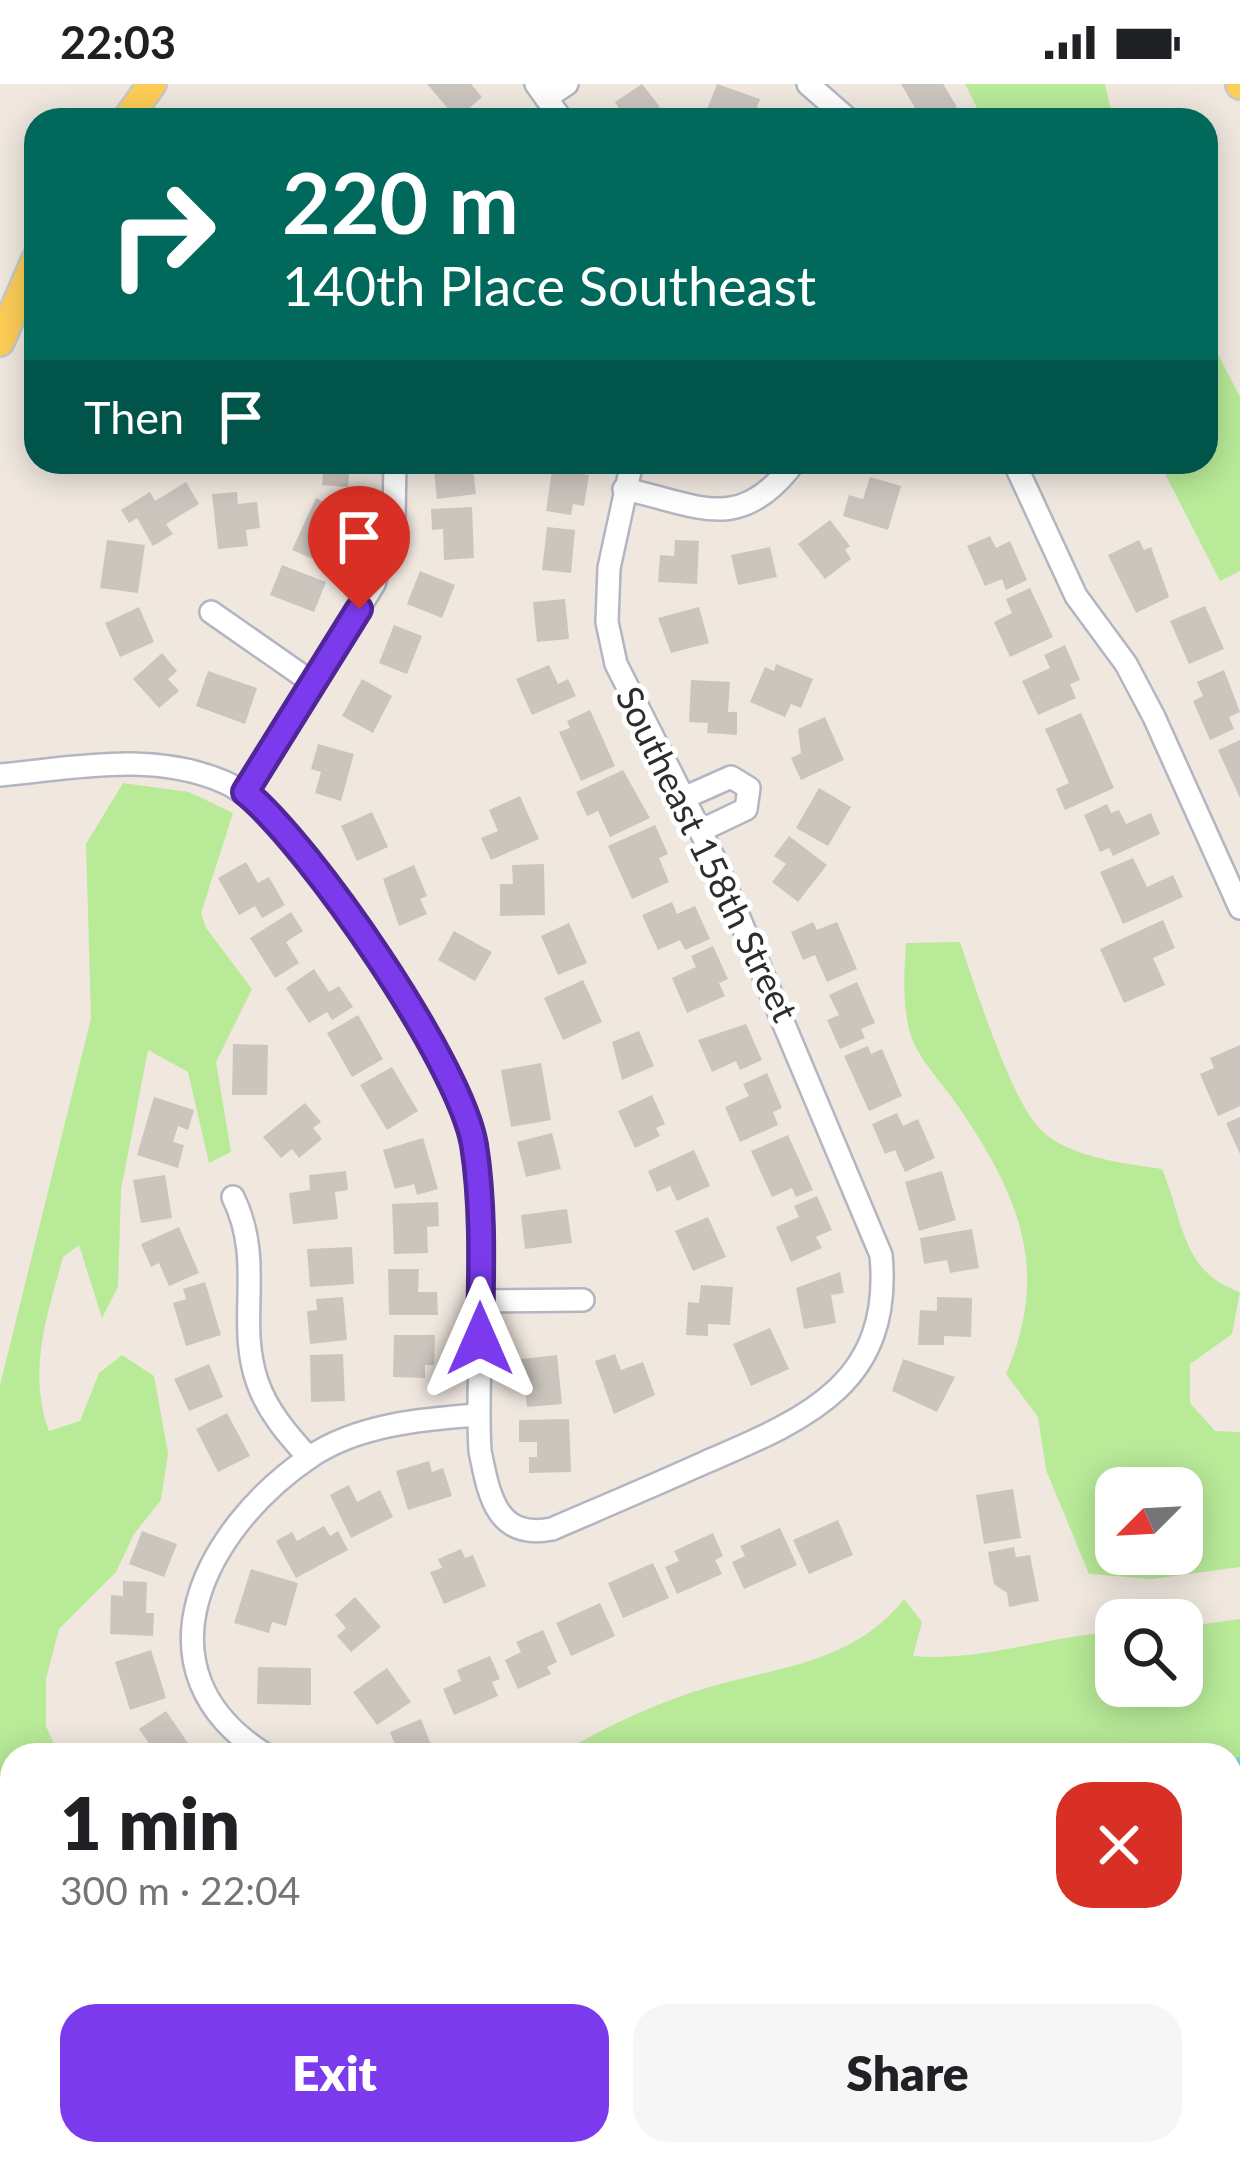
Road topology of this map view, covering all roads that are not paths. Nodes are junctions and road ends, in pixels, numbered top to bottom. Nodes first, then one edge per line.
1 (567, 84) edge
2 (808, 84) edge
3 (541, 91) edge
4 (835, 108) edge
5 (24, 287) edge
6 (0, 342) edge
7 (395, 474) edge
8 (628, 474) edge
9 (785, 474) edge
10 (1020, 474) edge
11 (624, 489) junction
12 (211, 612) dead end
13 (310, 681) junction
14 (0, 775) edge
15 (245, 792) junction
16 (686, 797) junction
17 (702, 830) junction
18 (1240, 908) edge
19 (233, 1197) dead end
20 (583, 1300) dead end
21 (481, 1301) junction
22 (478, 1415) junction
23 (309, 1458) junction
24 (251, 1743) edge

1 - 3 street
2 - 4 street
5 - 6 main road
7 - 13 street
8 - 11 street, Southeast 158th Street
9 - 11 street
10 - 18 street
11 - 16 street, Southeast 158th Street
12 - 13 street
13 - 15 street
14 - 15 street
15 - 21 street
16 - 17 street, Southeast 158th Street
16 - 17 street
17 - 22 street, Southeast 158th Street
19 - 23 street
20 - 21 street
21 - 22 street
22 - 23 street
23 - 24 street

